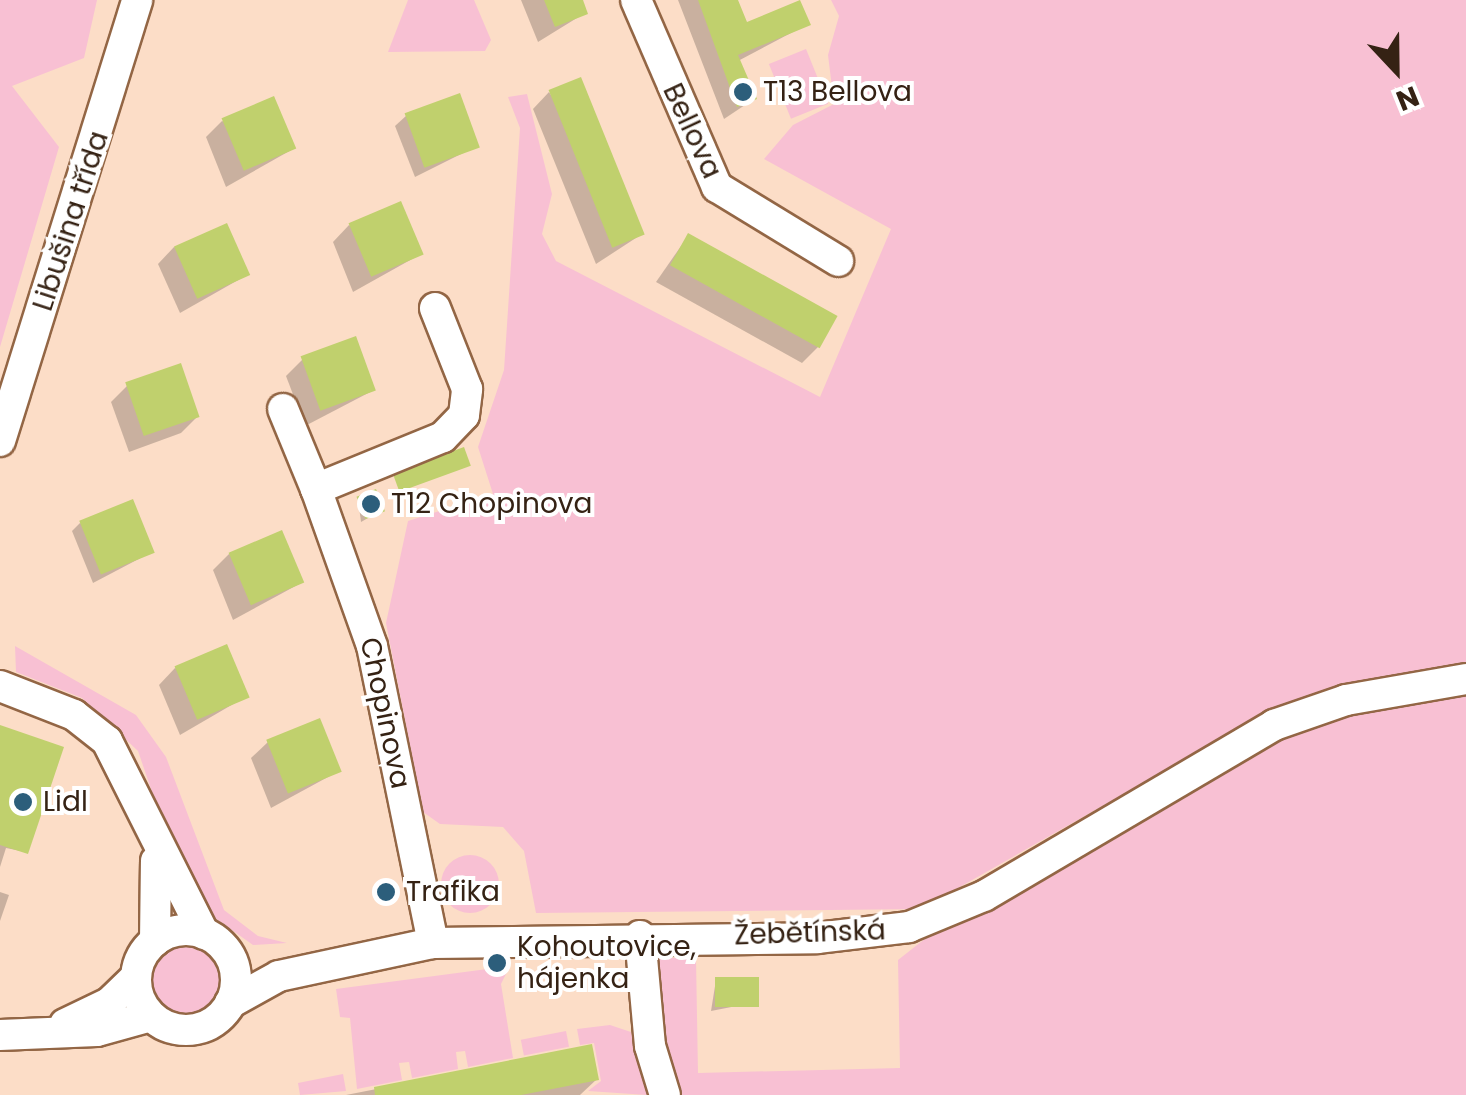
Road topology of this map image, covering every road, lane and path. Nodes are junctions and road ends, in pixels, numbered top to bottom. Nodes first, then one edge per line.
1 (137, 0) edge
2 (636, 0) edge
3 (838, 260) dead end
4 (435, 308) dead end
5 (282, 410) dead end
6 (0, 440) edge
7 (316, 490) junction
8 (1466, 679) edge
9 (0, 686) edge
10 (155, 843) junction
11 (204, 934) junction
12 (640, 936) junction
13 (155, 941) junction
14 (432, 943) junction
15 (232, 960) junction
16 (278, 976) junction
17 (136, 977) junction
18 (230, 1003) junction
19 (151, 1016) junction
20 (54, 1028) junction
21 (0, 1034) edge
22 (665, 1095) edge

1 - 6 street, Libušina třída
2 - 3 street, Bellova
4 - 7 street
5 - 7 street, Chopinova
7 - 14 street, Chopinova
8 - 12 street, Žebětínská
9 - 10 street
10 - 11 street
10 - 13 street
11 - 13 street
11 - 15 street
12 - 14 street, Žebětínská
12 - 22 street
13 - 17 street
14 - 16 street, Žebětínská
15 - 16 street
15 - 18 street
16 - 18 street, Žebětínská
17 - 19 street
17 - 20 street
18 - 19 street
19 - 20 street
20 - 21 street

